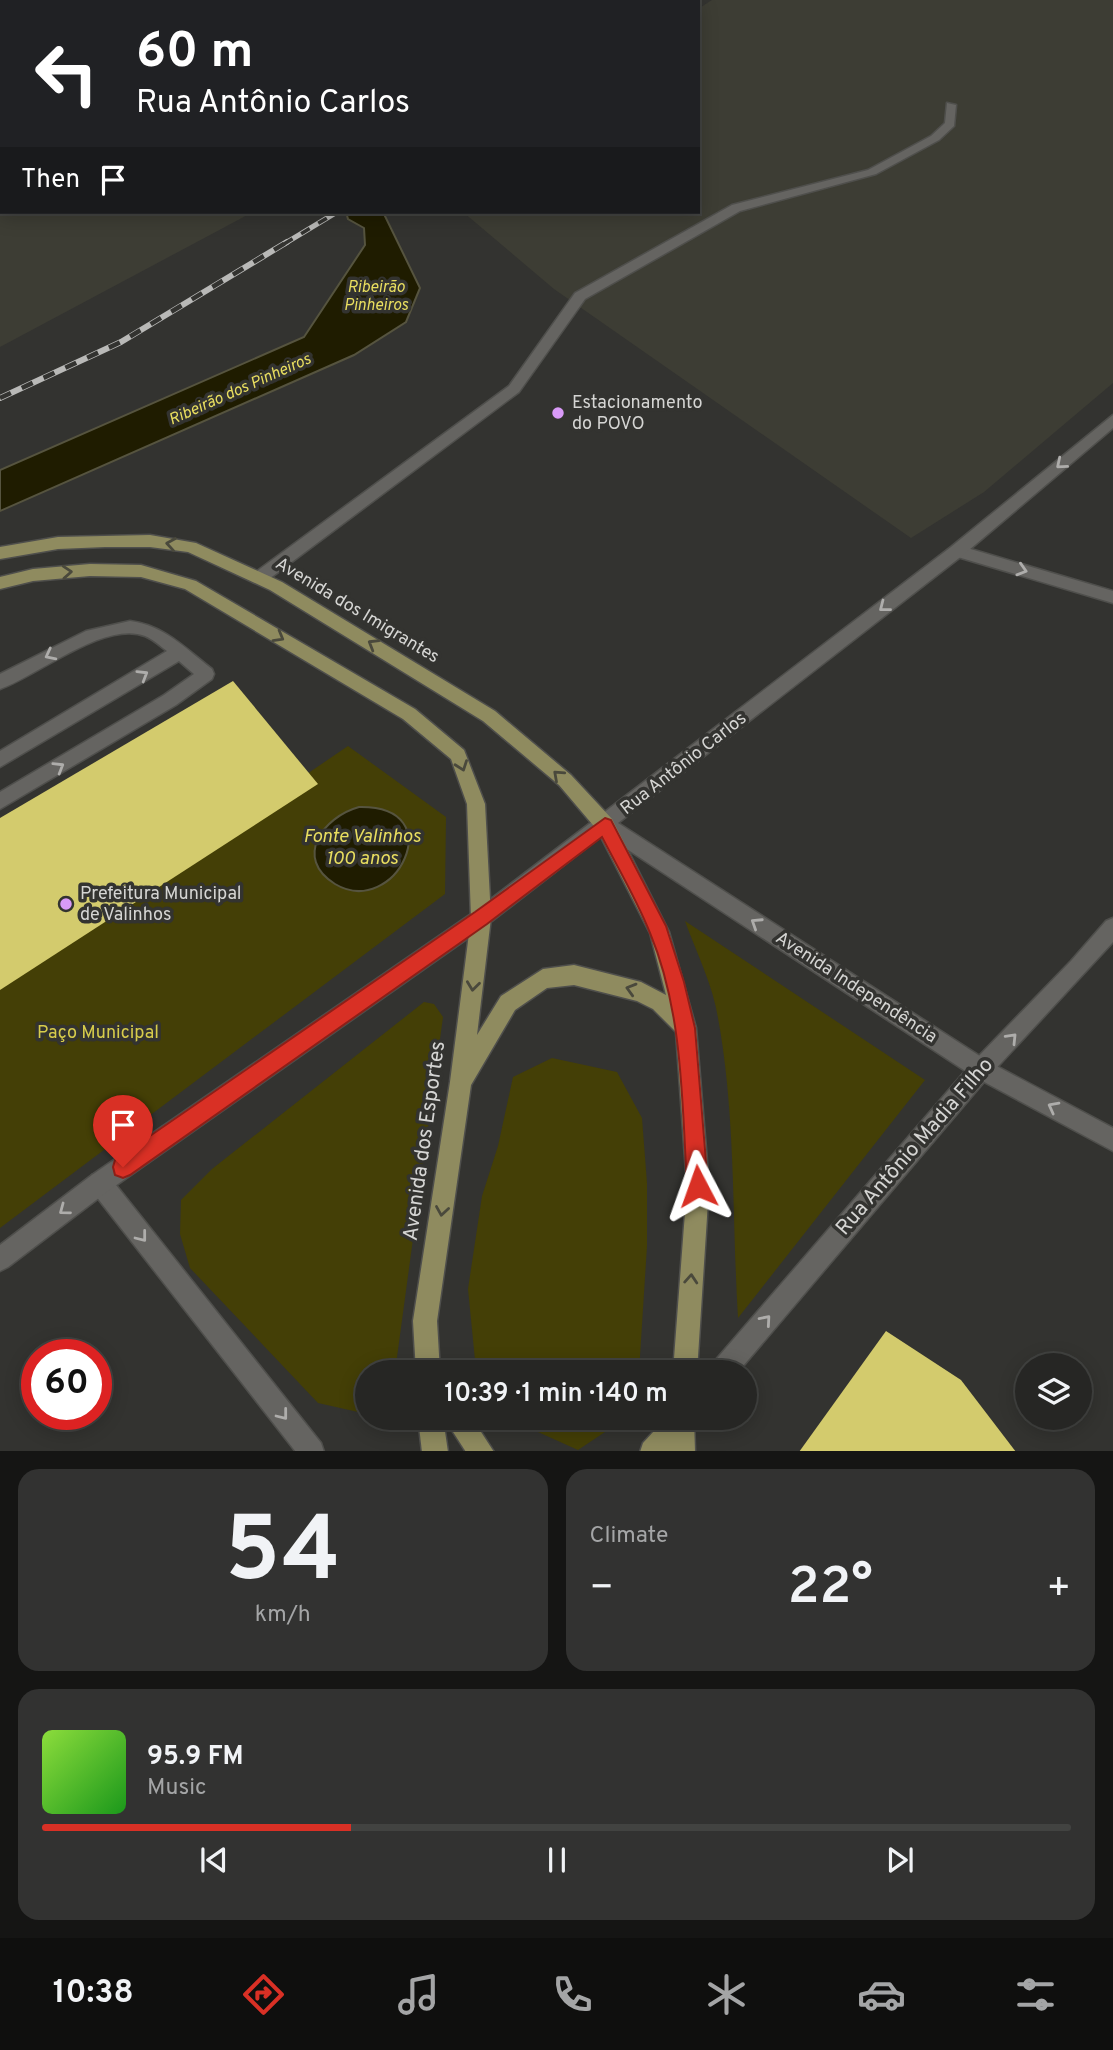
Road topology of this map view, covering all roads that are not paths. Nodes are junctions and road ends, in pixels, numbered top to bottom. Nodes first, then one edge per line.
1 (951, 105) dead end
2 (1113, 420) edge
3 (957, 551) junction
4 (0, 552) edge
5 (259, 578) junction
6 (0, 583) edge
7 (1113, 597) edge
8 (178, 653) junction
9 (0, 682) edge
10 (0, 760) edge
11 (0, 802) edge
12 (605, 825) junction
13 (481, 918) junction
14 (1113, 927) edge
15 (686, 1028) junction
16 (981, 1069) junction
17 (461, 1082) junction
18 (1113, 1140) edge
19 (100, 1183) junction
20 (0, 1259) edge
21 (427, 1360) edge
22 (686, 1360) edge
23 (732, 1360) edge
24 (432, 1430) edge
25 (466, 1430) edge
26 (671, 1430) edge
27 (682, 1430) edge
28 (312, 1451) edge
29 (435, 1451) edge
30 (482, 1451) edge
31 (652, 1451) edge
32 (682, 1451) edge

1 - 5 main road
2 -> 3 main road, Rua Antônio Carlos
3 -> 7 main road
3 -> 12 main road, Rua Antônio Carlos
5 -> 4 main road, Avenida dos Imigrantes
12 -> 5 main road, Avenida dos Imigrantes
6 -> 13 main road
8 -> 9 main road
10 -> 8 main road
11 -> 8 main road
12 - 13 main road, Rua Antônio Carlos
12 - 15 main road
16 -> 12 main road, Avenida Independência
13 -> 17 main road, Avenida dos Esportes
13 - 19 main road, Rua Antônio Carlos
16 -> 14 main road, Rua Antônio Madia Filho
15 -> 17 main road
22 -> 15 main road
18 -> 16 main road, Avenida Independência
23 -> 16 main road, Rua Antônio Madia Filho
17 -> 21 main road, Avenida dos Esportes
19 -> 20 main road, Rua Antônio Carlos
19 -> 28 main road
24 - 29 main road
25 - 30 main road
26 - 31 main road
27 - 32 main road

